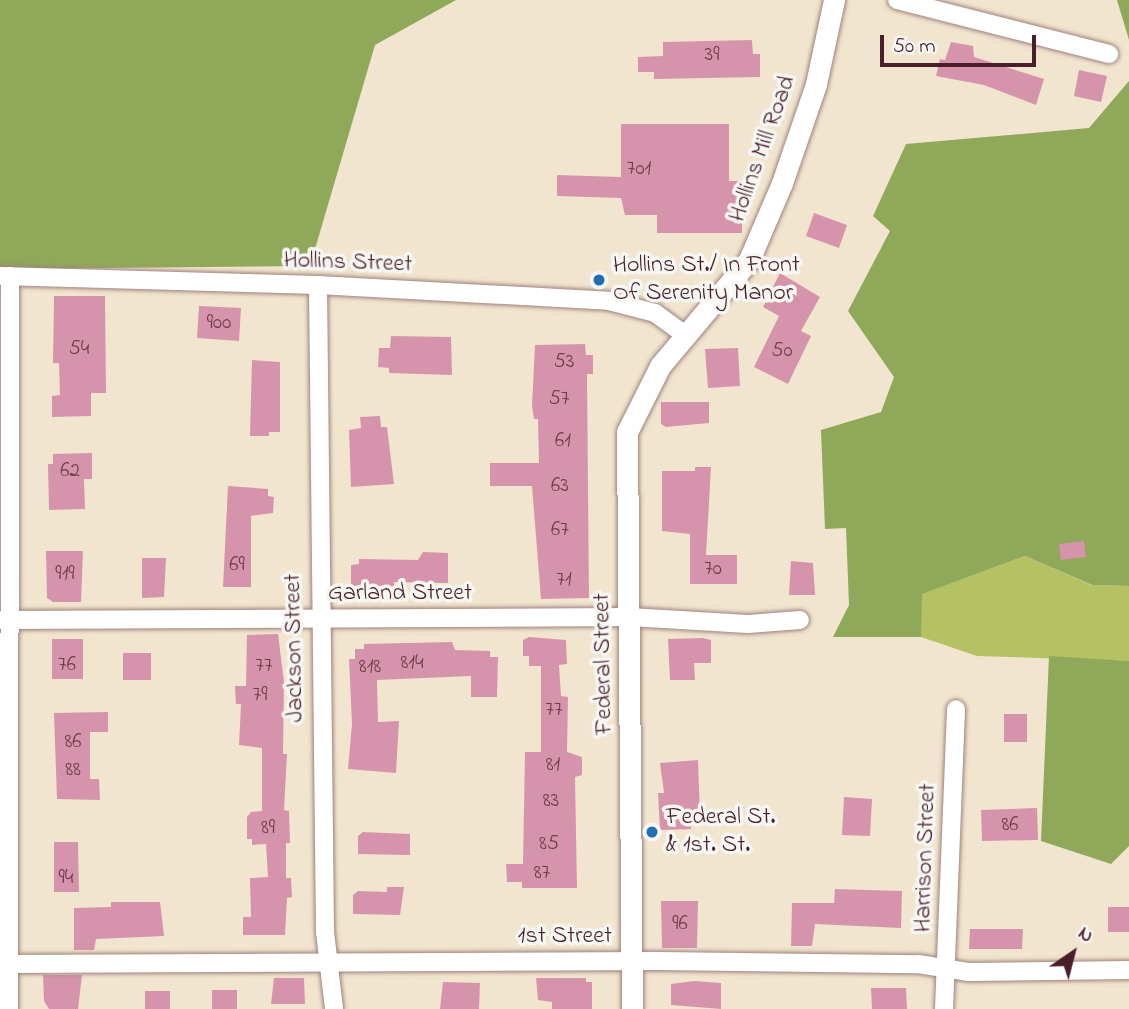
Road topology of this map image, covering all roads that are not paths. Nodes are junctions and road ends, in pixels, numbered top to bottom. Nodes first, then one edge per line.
1 (834, 0) edge
2 (897, 0) edge
3 (1109, 54) dead end
4 (5, 276) edge
5 (318, 285) junction
6 (685, 335) junction
7 (630, 617) junction
8 (318, 619) junction
9 (6, 620) edge
10 (800, 620) dead end
11 (956, 709) dead end
12 (632, 961) junction
13 (329, 963) junction
14 (5, 964) edge
15 (945, 967) junction
16 (1129, 970) edge
17 (9, 1009) edge
18 (334, 1009) edge
19 (632, 1009) edge
20 (944, 1009) edge

1 - 6 street, Hollins Mill Road
2 - 3 street
4 - 5 street, Hollins Street
4 - 9 street
5 - 6 street, Hollins Street
5 - 8 street, Jackson Street
6 - 7 street, Federal Street
7 - 8 street, Garland Street
7 - 10 street, Garland Street
7 - 12 street, Federal Street
8 - 9 street, Garland Street
8 - 13 street, Jackson Street
9 - 14 street
11 - 15 street, Harrison Street
12 - 13 street, 1st Street
12 - 15 street, 1st Street
12 - 19 street, Federal Street
13 - 14 street, 1st Street
13 - 18 street, Jackson Street
14 - 17 street
15 - 16 street, 1st Street
15 - 20 street, Harrison Street

